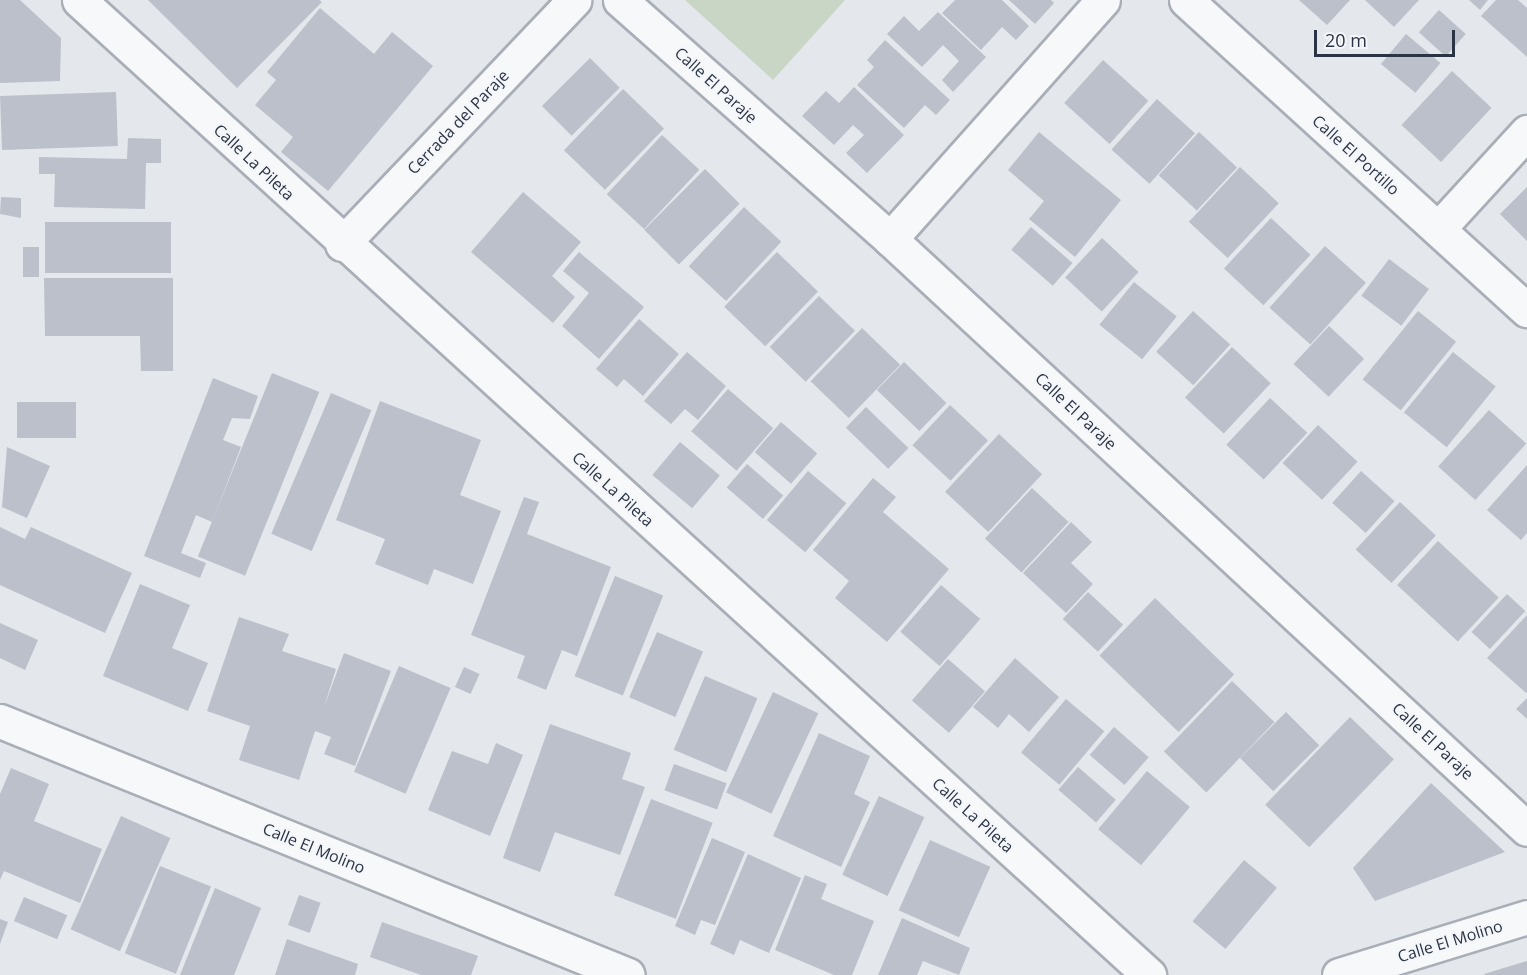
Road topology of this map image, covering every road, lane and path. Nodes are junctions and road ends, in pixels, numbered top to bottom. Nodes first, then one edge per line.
1 (79, 0) edge
2 (574, 0) edge
3 (620, 0) edge
4 (1104, 0) edge
5 (1186, 0) edge
6 (1527, 132) edge
7 (1438, 229) junction
8 (890, 239) junction
9 (342, 244) junction
10 (1527, 310) edge
11 (0, 721) edge
12 (1527, 829) edge
13 (1527, 917) edge
14 (628, 975) edge
15 (1149, 975) edge
16 (1339, 975) edge

1 - 9 street, Calle La Pileta
2 - 9 street, Cerrada del Paraje
3 - 8 street, Calle El Paraje
4 - 8 street
5 - 7 street, Calle El Portillo
6 - 7 street
7 - 10 street, Calle El Portillo
8 - 12 street, Calle El Paraje
9 - 15 street, Calle La Pileta
11 - 14 street, Calle El Molino
13 - 16 street, Calle El Molino

